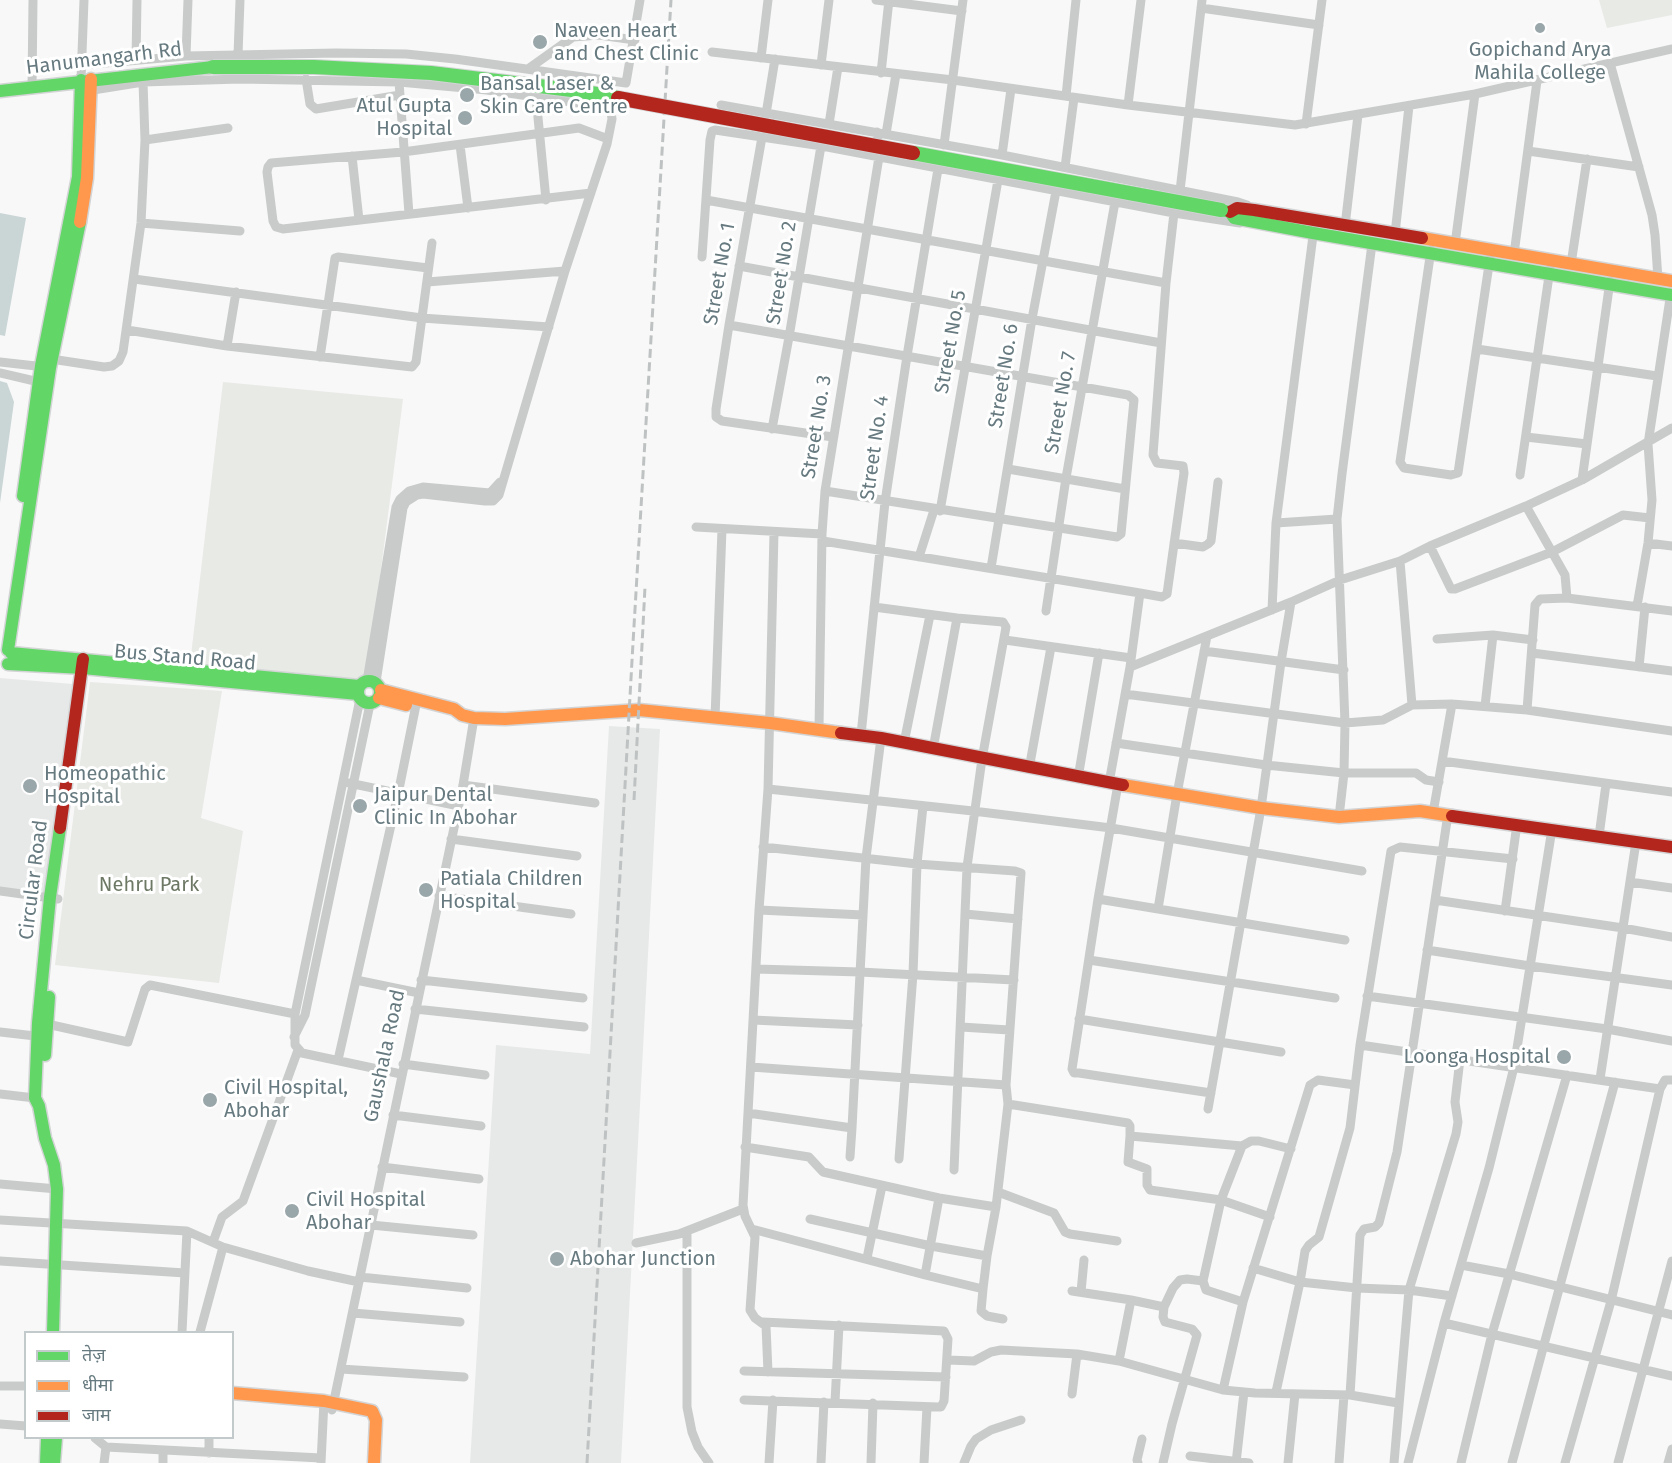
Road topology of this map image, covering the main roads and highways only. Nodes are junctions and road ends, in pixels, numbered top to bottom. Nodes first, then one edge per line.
1 (86, 85) junction
2 (0, 91) edge
3 (1314, 227) junction
4 (1432, 246) junction
5 (1490, 257) junction
6 (1550, 267) junction
7 (1611, 277) junction
8 (1669, 287) edge
9 (47, 365) junction
10 (5, 655) edge
11 (87, 664) junction
12 (1672, 847) edge
13 (53, 1331) edge
14 (234, 1393) edge
15 (234, 1401) edge
16 (328, 1405) junction
17 (47, 1439) edge
18 (56, 1439) edge
19 (46, 1463) edge
20 (54, 1463) edge
21 (366, 1463) edge
22 (374, 1463) edge

1 - 2 main road, Hanumangarh Rd
1 - 3 main road, Hanumangarh Rd, bridge
1 - 9 main road
3 - 4 main road
3 - 4 main road
4 - 5 main road
4 - 5 main road
5 - 6 main road
5 - 6 main road
6 - 7 main road
6 - 7 main road
7 - 8 main road
7 - 8 main road
9 - 10 main road
9 - 10 main road
10 - 11 main road, Bus Stand Road
11 - 12 main road, Bus Stand Road
11 - 13 main road, Circular Road
14 - 16 main road
15 - 16 main road
16 - 21 main road
16 - 22 main road
17 - 19 main road
18 - 20 main road

